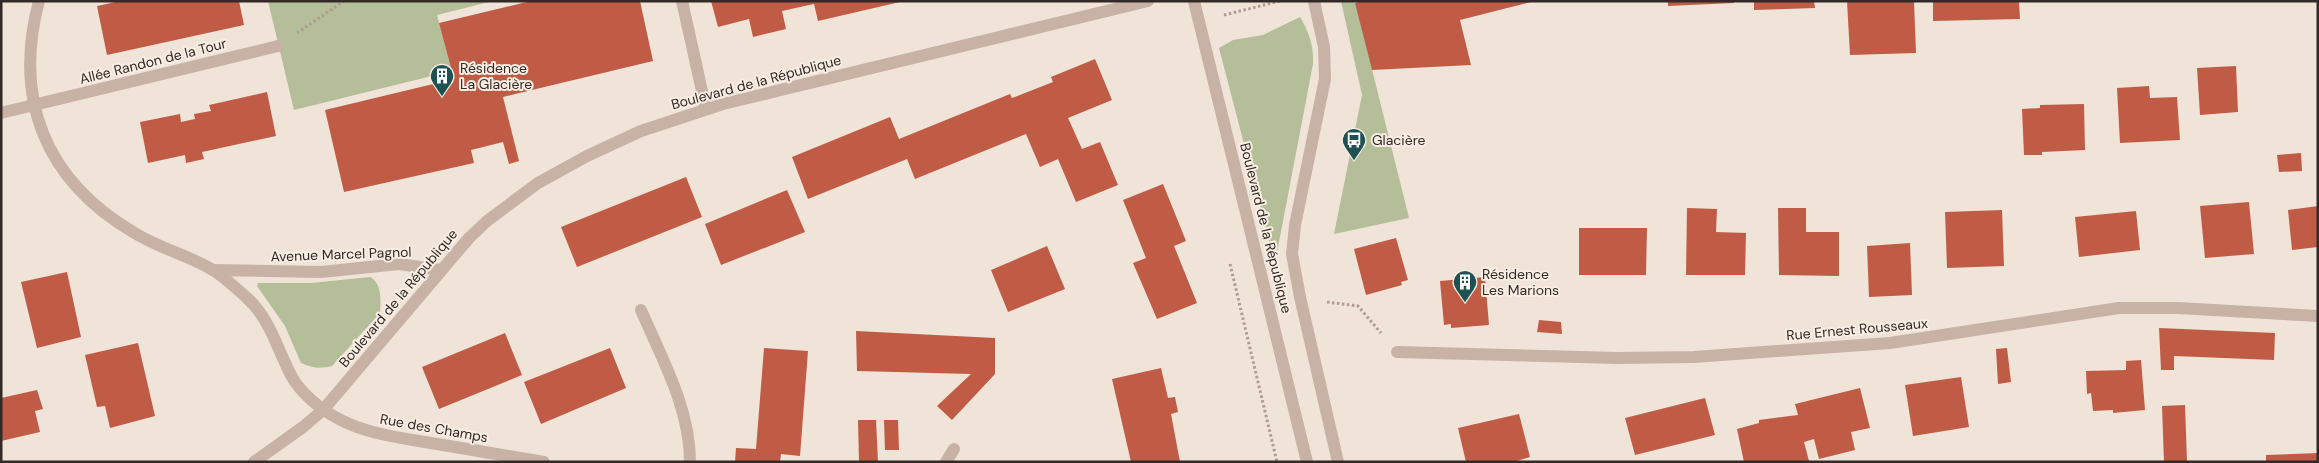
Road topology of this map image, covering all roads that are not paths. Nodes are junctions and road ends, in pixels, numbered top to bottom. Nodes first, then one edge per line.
1 (39, 1) edge
2 (682, 1) edge
3 (1148, 1) edge
4 (1194, 1) edge
5 (1314, 1) edge
6 (278, 46) road end
7 (34, 104) junction
8 (706, 109) junction
9 (1, 113) edge
10 (213, 270) junction
11 (441, 270) junction
12 (641, 310) dead end
13 (2318, 316) edge
14 (1397, 352) dead end
15 (323, 410) junction
16 (954, 449) dead end
17 (254, 462) edge
18 (544, 462) edge
19 (690, 462) edge
20 (946, 462) edge
21 (1308, 462) edge
22 (1338, 462) edge

1 - 7 street, Avenue Marcel Pagnol
2 - 8 street
3 - 8 street, Boulevard de la République
4 - 21 street, Boulevard de la République
5 - 22 street, Boulevard de la République
6 - 7 street, Allée Randon de la Tour
7 - 9 street, Allée Randon de la Tour
7 - 10 street, Avenue Marcel Pagnol
8 - 11 street, Boulevard de la République
10 - 11 street, Avenue Marcel Pagnol
10 - 15 street, Avenue Marcel Pagnol
11 - 15 street, Boulevard de la République
12 - 19 street
13 - 14 street, Rue Ernest Rousseaux
15 - 17 street, Boulevard de la République
15 - 18 street, Rue des Champs
16 - 20 street

